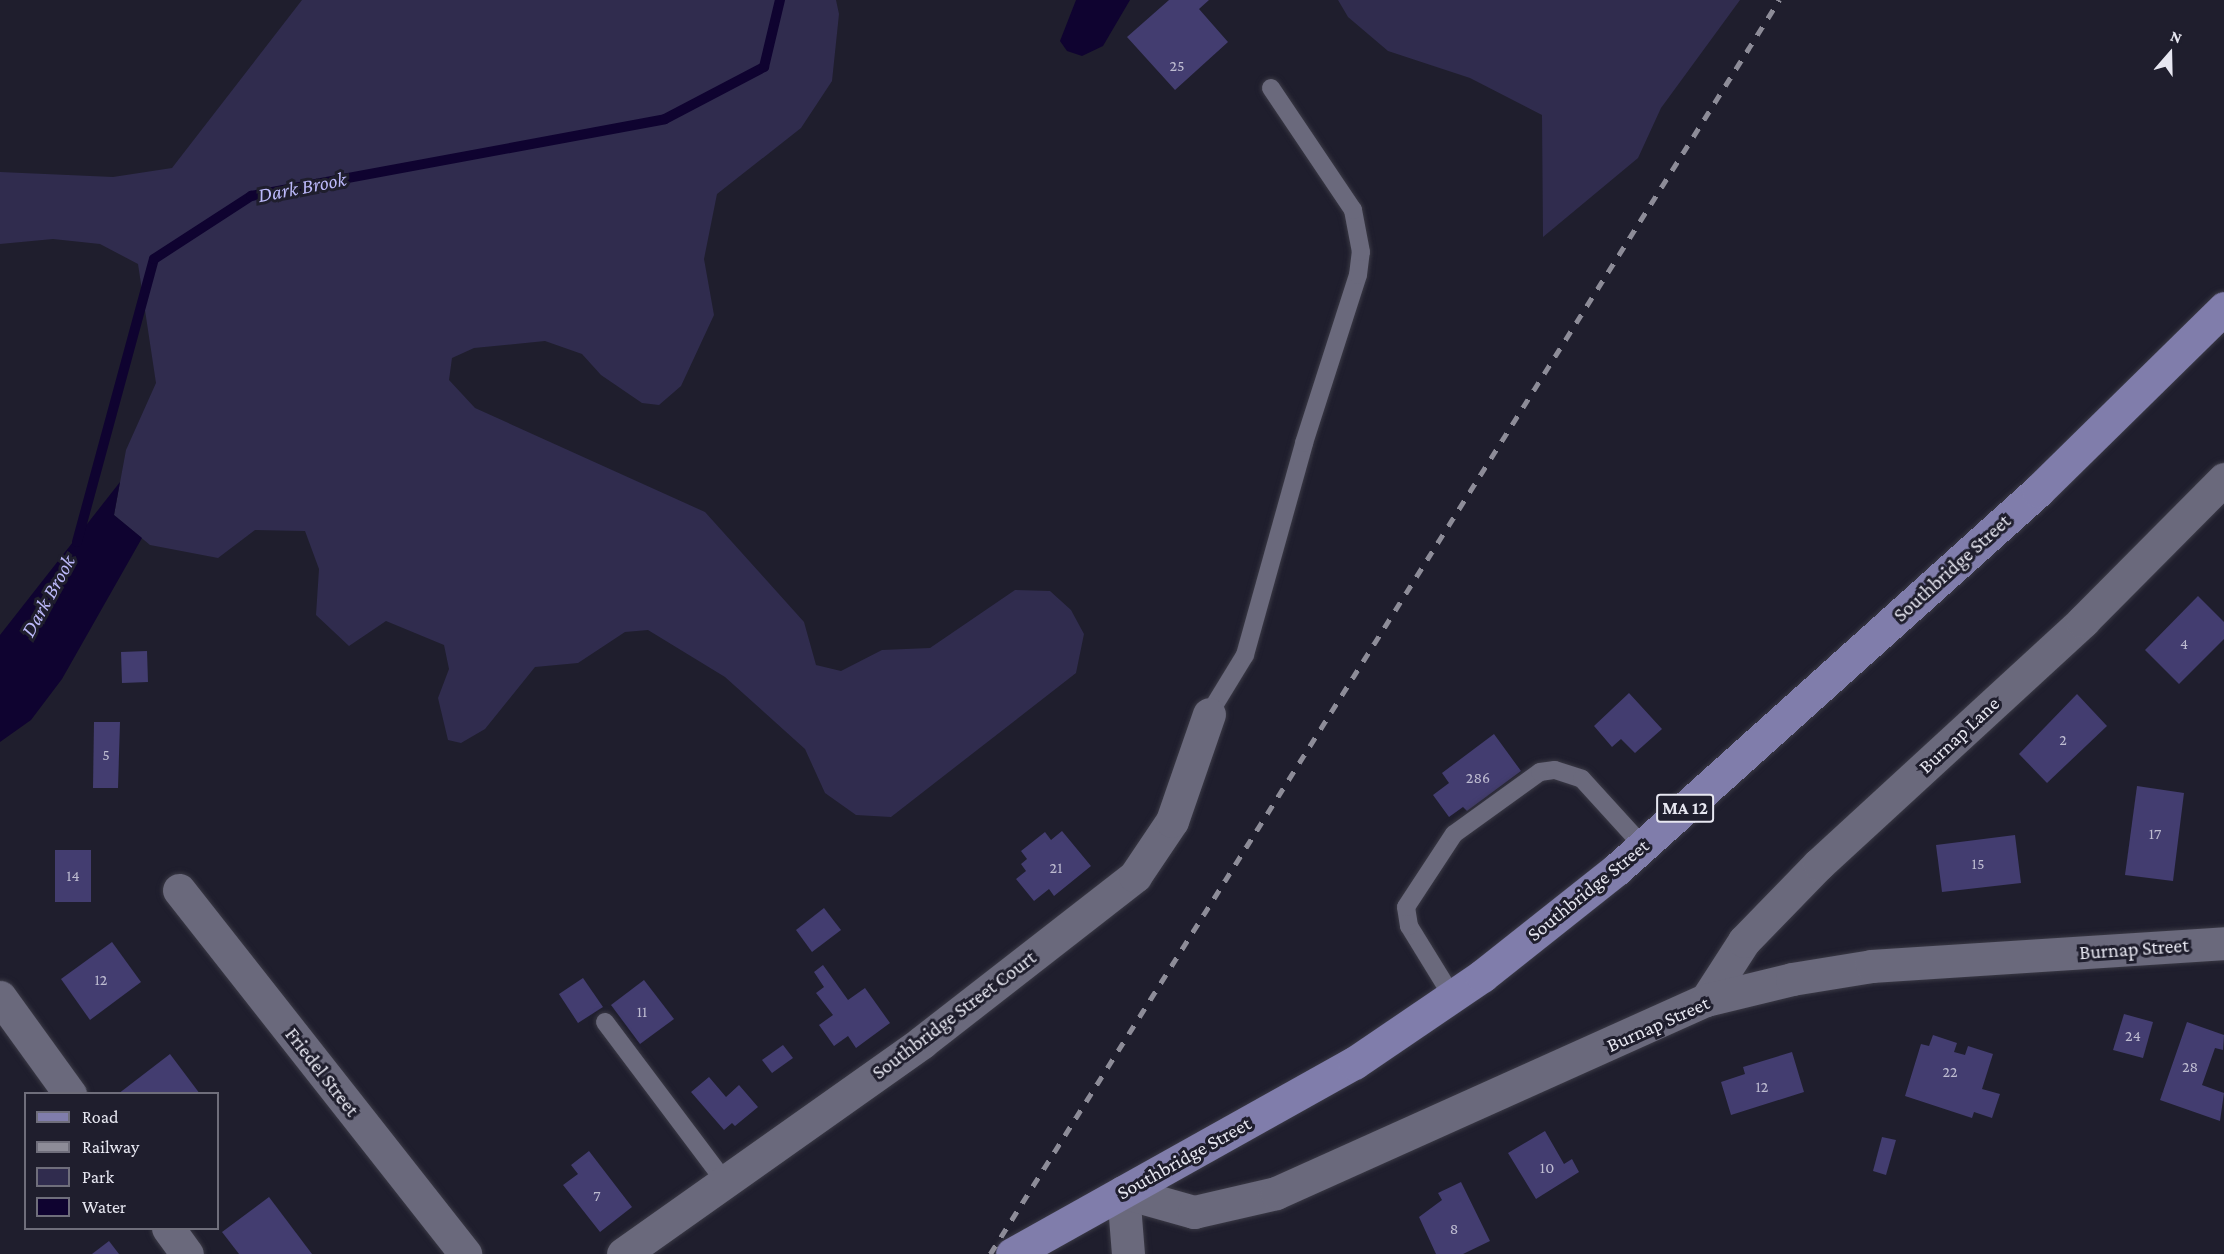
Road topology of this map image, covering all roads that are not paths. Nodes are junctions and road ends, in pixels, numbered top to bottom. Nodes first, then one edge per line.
1 (1271, 88) dead end
2 (2224, 308) edge
3 (2224, 479) edge
4 (1209, 714) joint
5 (1643, 846) junction
6 (179, 890) dead end
7 (2224, 943) edge
8 (1452, 996) junction
9 (0, 997) edge
10 (1706, 1000) junction
11 (605, 1022) dead end
12 (69, 1092) edge
13 (725, 1182) junction
14 (1123, 1192) junction
15 (169, 1230) edge
16 (186, 1254) edge
17 (465, 1254) edge
18 (623, 1254) edge
19 (1012, 1254) edge
20 (1128, 1254) edge

1 - 4 lane
2 - 5 main road, Southbridge Street / MA 12
3 - 10 street, Burnap Lane
4 - 13 street, Southbridge Street Court
5 - 8 main road, Southbridge Street / MA 12
5 - 8 lane
6 - 17 street, Friedel Street
7 - 10 street, Burnap Street
8 - 14 main road, Southbridge Street / MA 12
9 - 12 street
10 - 14 street, Burnap Street
11 - 13 lane
13 - 18 street, Southbridge Street Court
14 - 19 main road, Southbridge Street / MA 12
14 - 20 street
15 - 16 street

